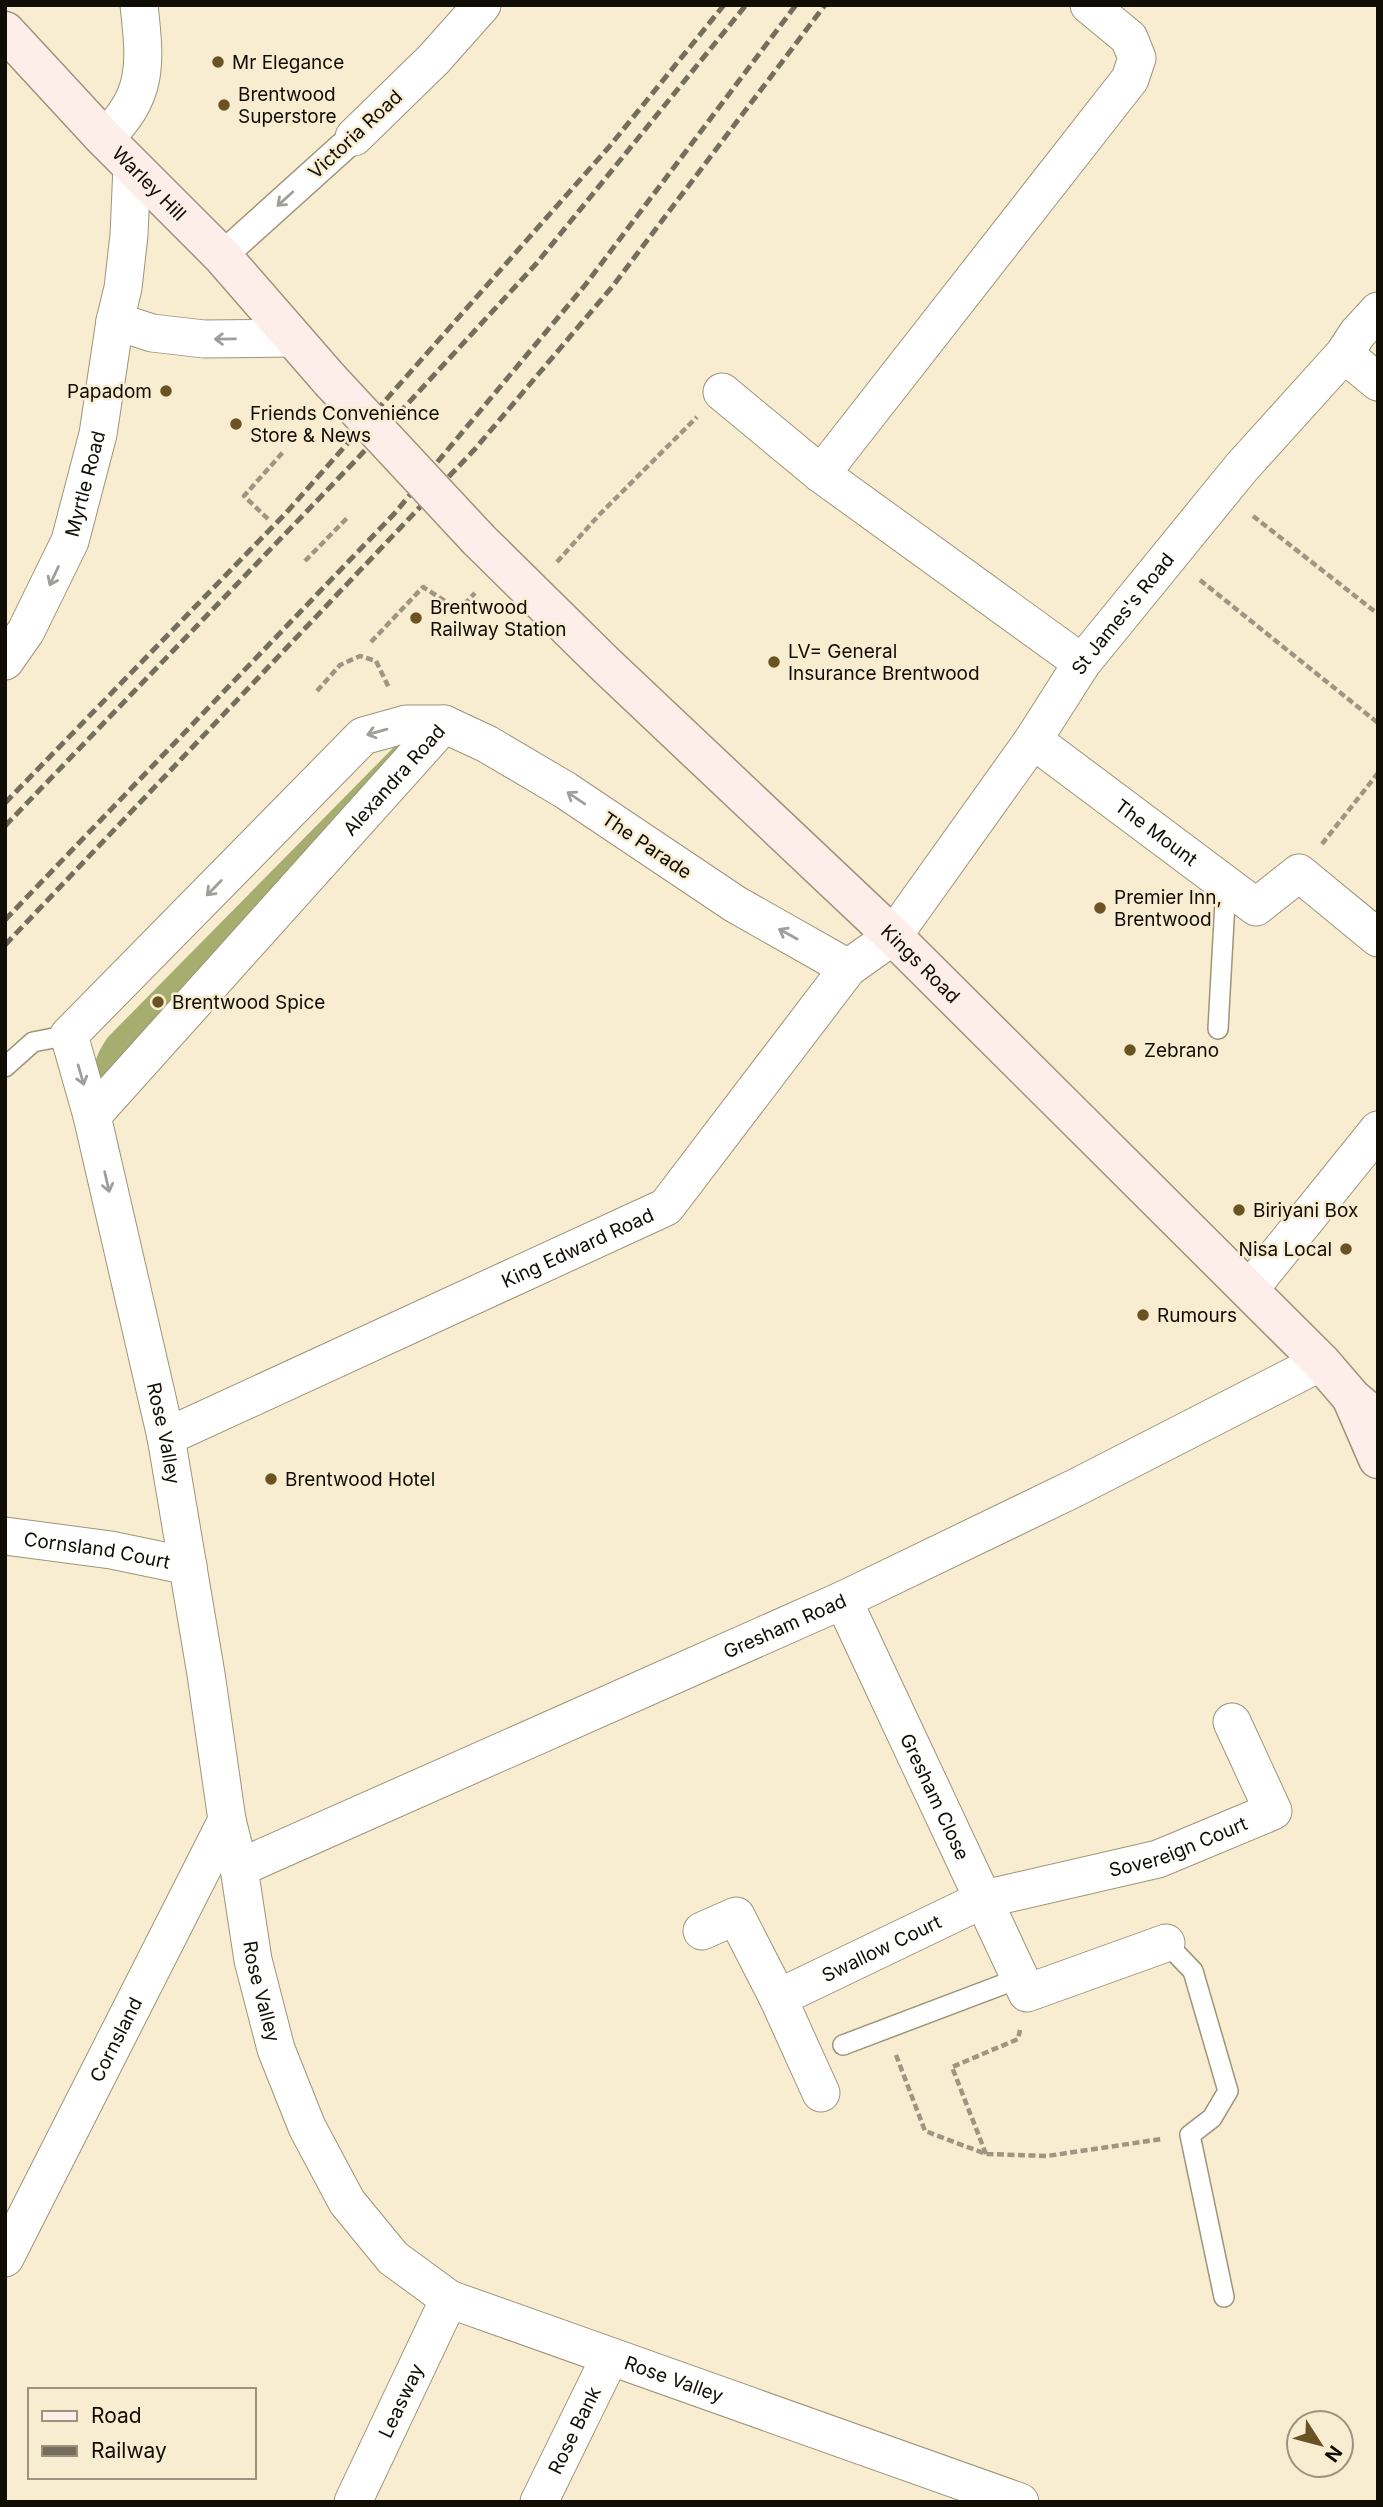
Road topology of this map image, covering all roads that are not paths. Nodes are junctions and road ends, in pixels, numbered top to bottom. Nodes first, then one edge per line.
1 (139, 5) edge
2 (482, 5) edge
3 (1089, 5) edge
4 (8, 39) edge
5 (354, 137) joint
6 (104, 138) junction
7 (132, 166) junction
8 (222, 256) junction
9 (1378, 311) edge
10 (115, 321) junction
11 (293, 338) junction
12 (1344, 354) junction
13 (1378, 382) edge
14 (722, 391) road end
15 (821, 474) junction
16 (480, 540) joint
17 (5, 661) edge
18 (1082, 663) junction
19 (444, 724) junction
20 (1033, 740) junction
21 (1226, 884) junction
22 (893, 936) junction
23 (1378, 938) edge
24 (848, 968) junction
25 (1218, 1029) dead end
26 (69, 1035) junction
27 (5, 1067) edge
28 (92, 1116) junction
29 (1378, 1130) edge
30 (1249, 1290) junction
31 (1321, 1362) junction
32 (1365, 1409) edge
33 (166, 1437) junction
34 (1378, 1459) edge
35 (5, 1536) edge
36 (188, 1566) junction
37 (843, 1600) junction
38 (1232, 1722) dead end
39 (227, 1820) junction
40 (239, 1868) junction
41 (984, 1899) junction
42 (702, 1931) dead end
43 (1166, 1943) joint
44 (1023, 1985) junction
45 (778, 1998) junction
46 (843, 2045) dead end
47 (821, 2093) dead end
48 (5, 2258) edge
49 (1224, 2297) dead end
50 (449, 2299) junction
51 (610, 2357) junction
52 (353, 2502) edge
53 (539, 2502) edge
54 (1020, 2502) edge

1 - 6 street
2 - 5 street, Victoria Road
3 - 15 street
4 - 6 main road, Warley Hill
5 -> 8 street, Victoria Road
6 - 7 main road, Warley Hill
7 - 8 main road, Warley Hill
7 - 10 street, Myrtle Road
8 - 11 main road, Warley Hill
9 - 12 street, St James's Road
11 -> 10 street
10 -> 17 street, Myrtle Road
11 - 16 main road, Warley Hill, bridge
12 - 13 street
12 - 18 street, St James's Road
14 - 15 street
15 - 18 street
16 - 22 main road, Kings Road
18 - 20 street, St James's Road
24 -> 19 street, The Parade
19 -> 26 street, Alexandra Road
19 - 28 street, Alexandra Road
20 - 21 street, The Mount
20 - 22 street, St James's Road
21 - 23 street, The Mount
21 - 25 lane
22 - 24 street, King Edward Road
22 - 30 main road, Kings Road
24 - 33 street, King Edward Road
26 - 27 lane
26 -> 28 street, Rose Valley
28 -> 33 street, Rose Valley
29 - 30 street
30 - 31 main road, Kings Road
31 - 32 main road, Kings Road
31 - 37 street, Gresham Road
32 - 34 main road, Kings Road
33 - 36 street, Rose Valley
35 - 36 street, Cornsland Court
36 - 39 street, Rose Valley
37 - 40 street, Gresham Road
37 - 41 street, Gresham Close
38 - 41 street, Sovereign Court
39 - 40 street, Rose Valley
39 - 48 street, Cornsland
40 - 50 street, Rose Valley
41 - 44 street, Gresham Close
41 - 45 street, Swallow Court
42 - 45 street
43 - 44 street
43 - 49 lane
44 - 46 lane
45 - 47 street
50 - 51 street, Rose Valley
50 - 52 street, Leasway
51 - 53 street, Rose Bank
51 - 54 street, Rose Valley

